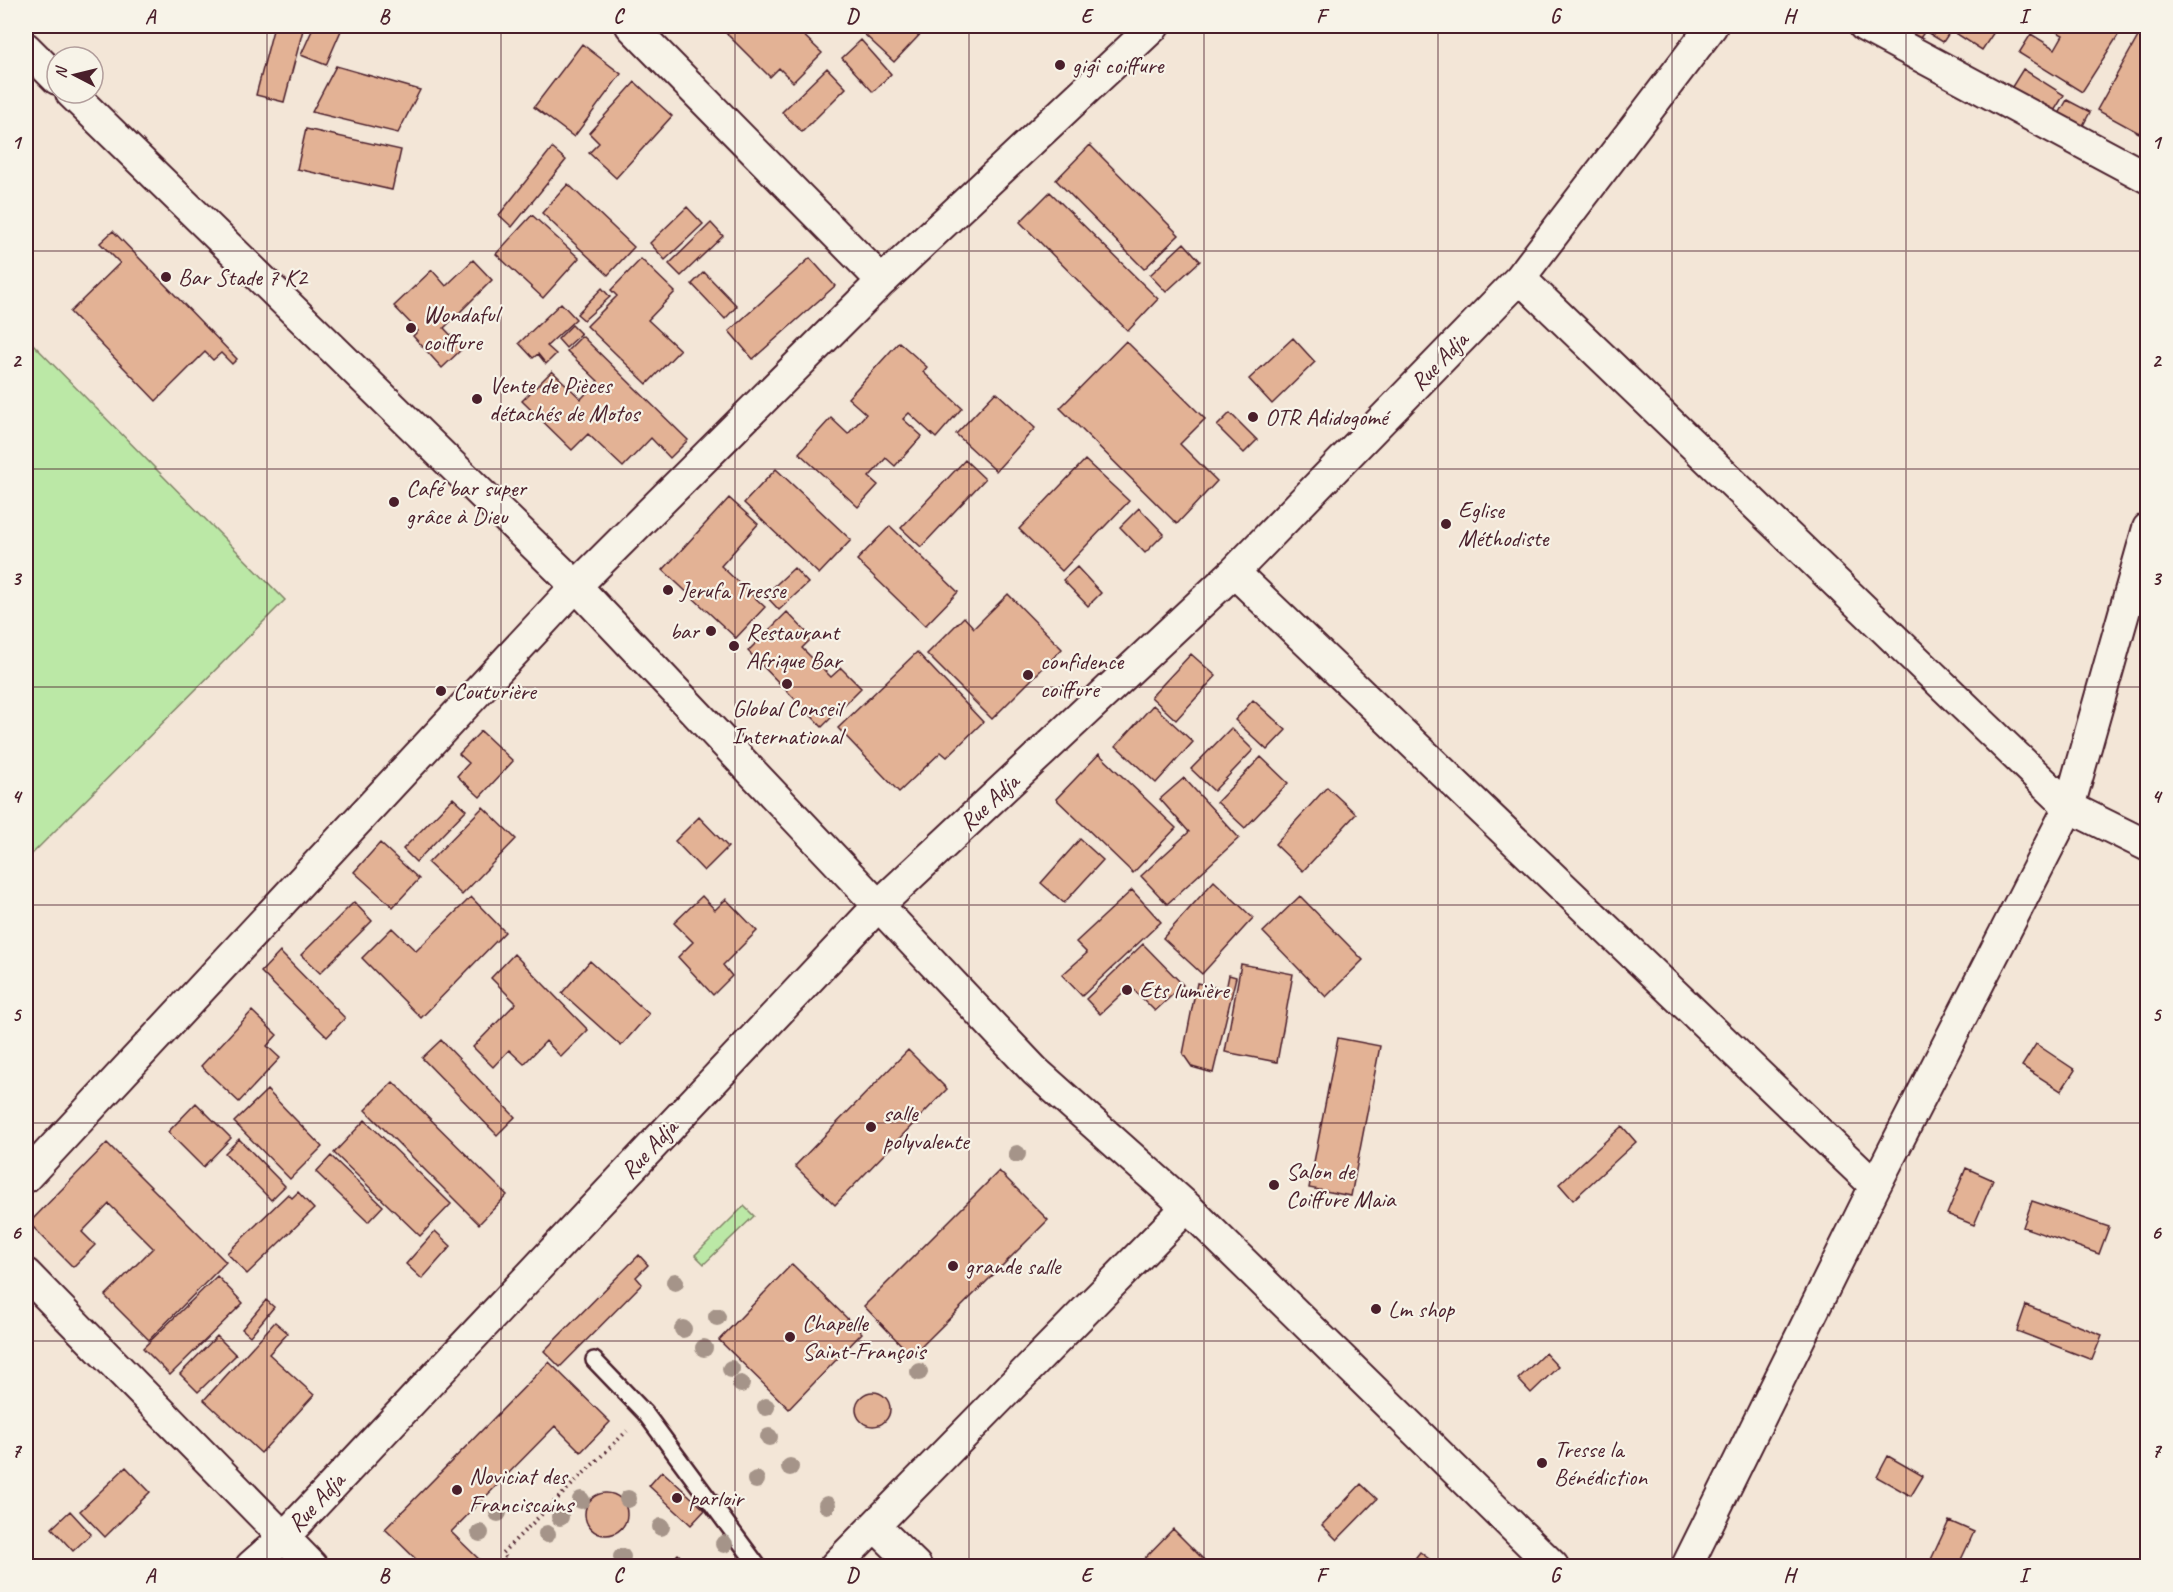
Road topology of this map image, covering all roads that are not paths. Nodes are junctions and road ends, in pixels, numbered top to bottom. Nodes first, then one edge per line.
1 (631, 26) edge
2 (1154, 26) edge
3 (1864, 26) edge
4 (1700, 30) edge
5 (26, 48) edge
6 (45, 67) edge
7 (83, 105) edge
8 (2148, 178) edge
9 (1521, 278) junction
10 (882, 282) junction
11 (2148, 528) edge
12 (1234, 572) junction
13 (576, 586) junction
14 (2069, 807) junction
15 (2148, 846) edge
16 (879, 905) junction
17 (26, 1177) edge
18 (1875, 1186) junction
19 (1186, 1207) junction
20 (26, 1274) edge
21 (594, 1360) dead end
22 (875, 1526) junction
23 (284, 1537) junction
24 (251, 1566) edge
25 (312, 1566) edge
26 (758, 1566) edge
27 (835, 1566) edge
28 (915, 1566) edge
29 (1553, 1566) edge
30 (1687, 1566) edge

1 - 10 street
2 - 10 street
3 - 8 street
4 - 9 street, Rue Adja
5 - 6 street
7 - 13 street
9 - 12 street, Rue Adja
9 - 14 street
10 - 13 street
11 - 14 street
12 - 16 street, Rue Adja
12 - 18 street
13 - 16 street
13 - 17 street
14 - 15 street
14 - 18 street
16 - 19 street
16 - 23 street, Rue Adja
18 - 30 street
19 - 22 street
19 - 29 street
20 - 23 street
21 - 26 lane
22 - 27 street
22 - 28 street
23 - 24 street, Rue Adja
23 - 25 street

